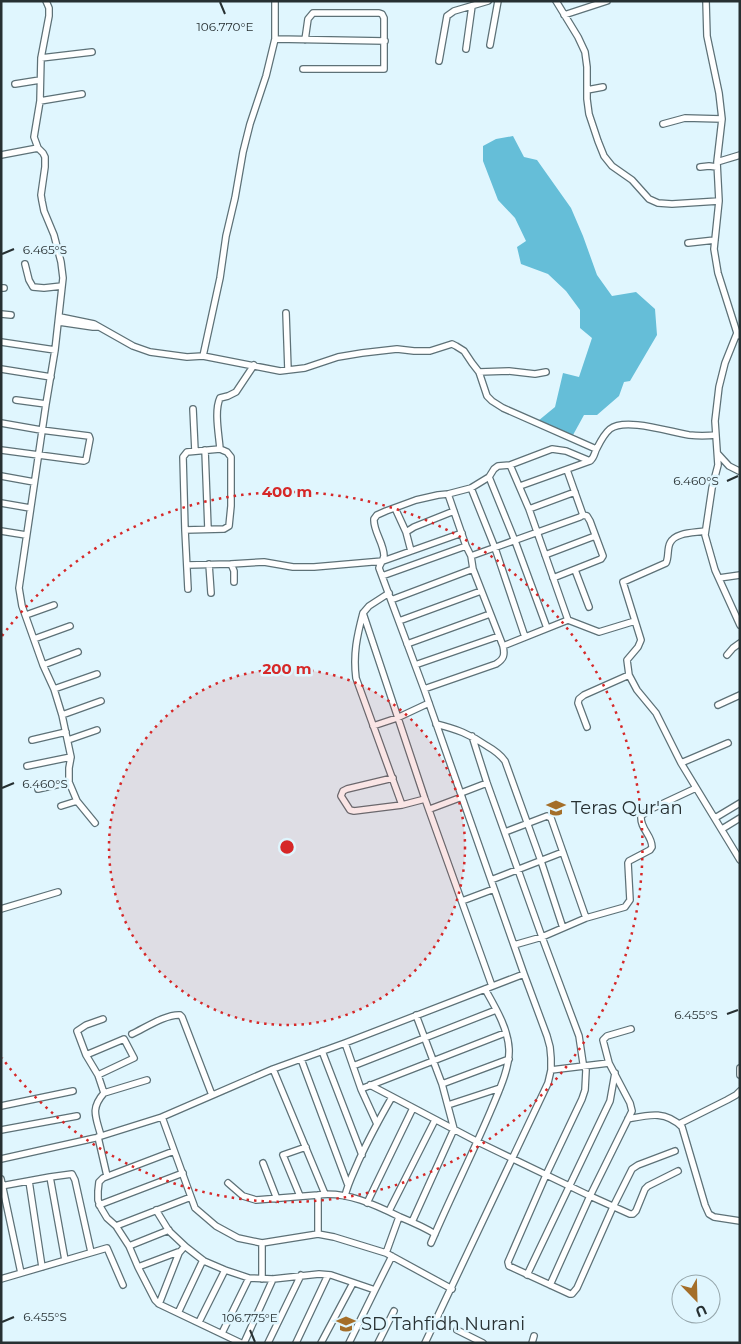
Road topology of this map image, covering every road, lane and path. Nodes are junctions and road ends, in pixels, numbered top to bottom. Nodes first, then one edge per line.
1 (46, 1) edge
2 (275, 1) edge
3 (488, 1) edge
4 (498, 1) edge
5 (556, 1) edge
6 (607, 1) edge
7 (706, 1) edge
8 (472, 6) junction
9 (564, 15) junction
10 (276, 39) junction
11 (305, 40) junction
12 (384, 41) junction
13 (490, 45) dead end
14 (466, 49) dead end
15 (92, 52) dead end
16 (40, 58) junction
17 (439, 60) dead end
18 (303, 69) dead end
19 (40, 80) junction
20 (15, 84) dead end
21 (603, 87) dead end
22 (587, 90) junction
23 (82, 94) dead end
24 (40, 101) junction
25 (722, 119) junction
26 (663, 124) dead end
27 (38, 148) junction
28 (1, 154) edge
29 (740, 155) edge
30 (717, 165) junction
31 (700, 167) dead end
32 (719, 201) junction
33 (714, 240) junction
34 (688, 243) dead end
35 (25, 264) dead end
36 (62, 286) junction
37 (286, 313) dead end
38 (1, 314) edge
39 (11, 316) dead end
40 (59, 319) junction
41 (738, 335) edge
42 (1, 342) edge
43 (55, 350) junction
44 (203, 356) junction
45 (254, 365) junction
46 (1, 369) edge
47 (288, 370) junction
48 (478, 372) junction
49 (546, 372) dead end
50 (51, 378) junction
51 (16, 400) dead end
52 (46, 404) junction
53 (194, 409) dead end
54 (1, 423) edge
55 (42, 430) junction
56 (716, 435) junction
57 (220, 449) junction
58 (596, 449) junction
59 (1, 450) edge
60 (205, 450) junction
61 (195, 451) junction
62 (718, 454) junction
63 (38, 456) junction
64 (590, 461) junction
65 (510, 465) junction
66 (567, 470) junction
67 (739, 471) edge
68 (1, 476) edge
69 (489, 477) junction
70 (34, 482) junction
71 (520, 486) junction
72 (471, 488) junction
73 (574, 492) junction
74 (448, 494) junction
75 (1, 503) edge
76 (30, 508) junction
77 (395, 508) junction
78 (529, 509) junction
79 (454, 511) junction
80 (583, 515) junction
81 (208, 529) junction
82 (185, 530) junction
83 (1, 531) edge
84 (705, 531) junction
85 (406, 532) junction
86 (462, 533) junction
87 (537, 533) junction
88 (26, 535) junction
89 (595, 536) junction
90 (515, 541) junction
91 (466, 546) junction
92 (495, 548) junction
93 (411, 551) junction
94 (545, 555) junction
95 (471, 556) junction
96 (383, 560) junction
97 (209, 564) junction
98 (231, 564) junction
99 (187, 565) junction
100 (473, 569) junction
101 (575, 570) junction
102 (382, 576) junction
103 (740, 576) edge
104 (553, 578) junction
105 (719, 578) junction
106 (234, 582) dead end
107 (188, 589) dead end
108 (481, 591) junction
109 (211, 593) dead end
110 (389, 593) junction
111 (391, 600) junction
112 (54, 604) dead end
113 (589, 606) dead end
114 (363, 613) junction
115 (490, 614) junction
116 (26, 615) junction
117 (568, 620) junction
118 (399, 621) junction
119 (635, 622) junction
120 (740, 625) edge
121 (70, 626) dead end
122 (547, 628) junction
123 (499, 636) junction
124 (525, 637) junction
125 (34, 639) junction
126 (740, 643) edge
127 (408, 644) junction
128 (504, 646) junction
129 (78, 652) dead end
130 (728, 655) dead end
131 (43, 665) junction
132 (415, 665) junction
133 (97, 674) dead end
134 (629, 675) junction
135 (54, 689) junction
136 (424, 689) junction
137 (740, 695) edge
138 (101, 701) dead end
139 (429, 703) junction
140 (718, 704) dead end
141 (62, 714) junction
142 (397, 718) junction
143 (436, 724) junction
144 (373, 726) junction
145 (587, 728) dead end
146 (97, 730) dead end
147 (66, 732) junction
148 (472, 736) junction
149 (32, 740) dead end
150 (68, 740) junction
151 (728, 743) dead end
152 (71, 757) junction
153 (681, 763) junction
154 (27, 766) dead end
155 (393, 778) junction
156 (70, 782) junction
157 (487, 783) junction
158 (696, 788) junction
159 (38, 789) dead end
160 (461, 795) junction
161 (425, 799) junction
162 (78, 801) junction
163 (402, 805) junction
164 (737, 805) edge
165 (60, 806) dead end
166 (430, 809) junction
167 (740, 817) edge
168 (715, 818) junction
169 (95, 823) dead end
170 (528, 823) junction
171 (722, 829) junction
172 (505, 832) junction
173 (740, 846) edge
174 (733, 849) junction
175 (563, 852) junction
176 (740, 860) edge
177 (541, 861) junction
178 (519, 870) junction
179 (491, 880) junction
180 (494, 889) junction
181 (58, 892) dead end
182 (462, 902) junction
183 (1, 909) edge
184 (586, 918) junction
185 (564, 928) junction
186 (542, 936) junction
187 (514, 945) junction
188 (524, 974) junction
189 (492, 986) junction
190 (486, 989) junction
191 (496, 1010) junction
192 (416, 1016) junction
193 (103, 1019) dead end
194 (631, 1029) dead end
195 (506, 1032) junction
196 (132, 1034) dead end
197 (424, 1038) junction
198 (344, 1043) junction
199 (322, 1052) junction
200 (86, 1055) junction
201 (509, 1058) junction
202 (301, 1059) junction
203 (433, 1061) junction
204 (609, 1064) junction
205 (353, 1066) junction
206 (584, 1066) junction
207 (740, 1068) edge
208 (273, 1069) junction
209 (551, 1070) junction
210 (615, 1073) junction
211 (98, 1075) junction
212 (740, 1075) edge
213 (147, 1080) dead end
214 (442, 1084) junction
215 (370, 1085) junction
216 (500, 1088) junction
217 (362, 1089) junction
218 (73, 1091) dead end
219 (740, 1091) edge
220 (104, 1093) junction
221 (212, 1095) junction
222 (392, 1097) junction
223 (448, 1105) junction
224 (1, 1106) edge
225 (413, 1108) junction
226 (77, 1116) dead end
227 (162, 1117) junction
228 (628, 1119) junction
229 (435, 1120) junction
230 (376, 1124) junction
231 (679, 1124) junction
232 (454, 1129) junction
233 (1, 1130) edge
234 (98, 1137) junction
235 (477, 1143) junction
236 (306, 1147) junction
237 (675, 1151) dead end
238 (174, 1152) junction
239 (362, 1155) junction
240 (1, 1159) edge
241 (513, 1159) junction
242 (263, 1163) dead end
243 (678, 1171) dead end
244 (183, 1173) junction
245 (546, 1175) junction
246 (107, 1176) junction
247 (50, 1177) junction
248 (1, 1179) edge
249 (29, 1181) junction
250 (228, 1184) dead end
251 (348, 1185) junction
252 (2, 1186) edge
253 (570, 1186) junction
254 (322, 1194) junction
255 (300, 1196) junction
256 (345, 1196) junction
257 (590, 1196) junction
258 (191, 1197) junction
259 (277, 1199) junction
260 (367, 1202) junction
261 (100, 1205) junction
262 (613, 1207) junction
263 (156, 1210) junction
264 (389, 1211) junction
265 (399, 1217) junction
266 (740, 1221) edge
267 (412, 1222) junction
268 (116, 1226) junction
269 (168, 1230) junction
270 (318, 1234) junction
271 (435, 1234) junction
272 (431, 1242) dead end
273 (262, 1244) junction
274 (129, 1246) junction
275 (185, 1246) junction
276 (91, 1252) junction
277 (179, 1253) junction
278 (389, 1255) junction
279 (65, 1260) junction
280 (203, 1260) junction
281 (42, 1267) junction
282 (138, 1267) junction
283 (225, 1270) junction
284 (22, 1273) junction
285 (301, 1275) junction
286 (328, 1275) junction
287 (527, 1275) junction
288 (249, 1278) junction
289 (1, 1279) edge
290 (262, 1279) junction
291 (274, 1279) junction
292 (353, 1283) junction
293 (550, 1284) junction
294 (123, 1285) dead end
295 (452, 1289) junction
296 (375, 1290) junction
297 (159, 1304) junction
298 (394, 1311) dead end
299 (178, 1312) junction
300 (199, 1322) junction
301 (457, 1330) dead end
302 (222, 1333) junction
303 (228, 1340) edge
304 (470, 1340) edge
305 (242, 1343) edge
306 (268, 1343) edge
307 (296, 1343) edge
308 (321, 1343) edge
309 (349, 1343) edge
310 (378, 1343) edge
311 (425, 1343) edge
312 (483, 1343) edge

1 - 16 street
2 - 10 street
3 - 8 street
4 - 13 street
5 - 9 street
6 - 9 street
7 - 25 street
8 - 14 street
8 - 17 street
9 - 22 street
10 - 11 street
10 - 44 street
11 - 12 street
11 - 12 street
12 - 18 street
15 - 16 street
16 - 19 street
19 - 20 street
19 - 24 street
21 - 22 street
22 - 32 street
23 - 24 street
24 - 27 street
25 - 26 street
25 - 30 street
27 - 28 street
27 - 36 street
29 - 30 street
30 - 31 street
30 - 32 street
32 - 33 street
33 - 34 street
33 - 41 street
35 - 36 street
36 - 40 street
37 - 47 street
38 - 39 street
40 - 43 street
40 - 44 street
41 - 56 street
42 - 43 street
43 - 50 street
44 - 45 street
45 - 47 street
45 - 57 street
46 - 50 street
47 - 48 street
48 - 49 street
48 - 58 street
50 - 52 street
51 - 52 street
52 - 55 street
53 - 61 street
54 - 55 street
55 - 63 street
55 - 63 street
56 - 58 street
56 - 62 street
57 - 60 street
57 - 81 street
58 - 64 street
59 - 63 street
60 - 61 street
60 - 81 street
61 - 82 street
62 - 67 street
62 - 84 street
63 - 70 street
64 - 65 street
64 - 66 street
65 - 69 street
65 - 71 street
66 - 71 street
66 - 73 street
68 - 70 street
69 - 72 street
69 - 90 street
70 - 76 street
71 - 78 street
72 - 74 street
72 - 92 street
73 - 78 street
73 - 80 street
74 - 77 street
74 - 79 street
75 - 76 street
76 - 88 street
77 - 85 street
77 - 96 street
78 - 87 street
79 - 85 street
79 - 86 street
80 - 87 street
80 - 89 street
81 - 82 street
82 - 99 street
83 - 88 street
84 - 105 street
84 - 119 street
85 - 93 street
86 - 91 street
86 - 93 street
87 - 90 street
87 - 94 street
88 - 116 street
89 - 94 street
89 - 101 street
90 - 92 street
90 - 122 street
91 - 95 street
91 - 102 street
92 - 95 street
92 - 124 street
93 - 96 street
94 - 104 street
95 - 100 street
96 - 98 street
96 - 102 street
97 - 98 street
97 - 99 street
97 - 109 street
98 - 106 street
99 - 107 street
100 - 108 street
100 - 111 street
101 - 104 street
101 - 113 street
102 - 110 street
103 - 105 street
104 - 117 street
105 - 120 street
108 - 115 street
108 - 118 street
110 - 111 street
110 - 114 street
111 - 118 street
112 - 116 street
114 - 142 street
114 - 144 street
115 - 123 street
115 - 127 street
116 - 125 street
117 - 119 street
117 - 122 street
118 - 127 street
119 - 134 street
121 - 125 street
122 - 124 street
123 - 128 street
123 - 132 street
124 - 128 street
125 - 131 street
126 - 130 street
127 - 132 street
128 - 136 street
129 - 131 street
131 - 135 street
132 - 136 street
133 - 135 street
134 - 145 street
134 - 153 street
135 - 141 street
136 - 139 street
137 - 140 street
138 - 141 street
139 - 142 street
139 - 143 street
141 - 147 street
142 - 144 street
142 - 161 street
143 - 148 street
143 - 160 street
144 - 155 street
146 - 150 street
147 - 149 street
147 - 150 street
148 - 157 street
148 - 170 street
150 - 152 street
151 - 153 street
152 - 154 street
152 - 156 street
153 - 158 street
155 - 163 street
155 - 163 street
156 - 159 street
156 - 162 street
157 - 160 street
157 - 172 street
158 - 168 street
158 - 184 street
160 - 166 street
160 - 179 street
161 - 163 street
161 - 166 street
162 - 165 street
162 - 169 street
164 - 167 street
164 - 168 street
166 - 182 street
167 - 171 street
168 - 171 street
170 - 172 street
170 - 175 street
170 - 177 street
171 - 174 street
172 - 178 street
173 - 174 street
174 - 176 street
175 - 177 street
175 - 184 street
177 - 178 street
177 - 185 street
178 - 179 street
178 - 186 street
179 - 180 street
180 - 182 street
180 - 187 street
181 - 183 street
182 - 189 street
184 - 185 street
185 - 186 street
186 - 187 street
186 - 206 street
187 - 188 street
188 - 189 street
188 - 209 street
189 - 190 street
190 - 191 street
190 - 192 street
191 - 195 street
191 - 197 street
192 - 197 street
192 - 198 street
193 - 200 street
194 - 204 street
195 - 201 street
195 - 203 street
196 - 221 street
197 - 203 street
197 - 205 street
198 - 199 street
198 - 205 street
199 - 202 street
199 - 239 street
200 - 211 street
200 - 211 street
201 - 214 street
201 - 216 street
202 - 208 street
202 - 251 street
203 - 214 street
203 - 215 street
204 - 206 street
204 - 210 street
205 - 217 street
206 - 209 street
206 - 245 street
207 - 212 street
208 - 221 street
208 - 236 street
209 - 241 street
210 - 228 street
210 - 253 street
211 - 220 street
213 - 220 street
214 - 223 street
215 - 217 street
215 - 222 street
216 - 223 street
216 - 235 street
217 - 230 street
218 - 224 street
219 - 231 street
220 - 234 street
221 - 227 street
222 - 225 street
222 - 230 street
223 - 232 street
225 - 229 street
225 - 260 street
226 - 233 street
227 - 234 street
227 - 238 street
228 - 231 street
228 - 257 street
229 - 232 street
229 - 264 street
230 - 239 street
231 - 266 street
232 - 235 street
232 - 267 street
234 - 240 street
234 - 246 street
235 - 241 street
235 - 271 street
236 - 254 street
236 - 255 street
237 - 262 street
238 - 244 street
238 - 246 street
239 - 251 street
241 - 245 street
241 - 295 street
242 - 259 street
243 - 262 street
244 - 258 street
244 - 261 street
245 - 253 street
245 - 287 street
246 - 261 street
247 - 249 street
247 - 276 street
247 - 279 street
248 - 252 street
249 - 252 street
249 - 281 street
250 - 259 street
251 - 256 street
252 - 284 street
253 - 257 street
253 - 287 street
254 - 255 street
254 - 256 street
254 - 270 street
255 - 259 street
256 - 260 street
257 - 262 street
257 - 293 street
258 - 263 street
258 - 273 street
260 - 264 street
261 - 268 street
262 - 293 street
263 - 268 street
263 - 269 street
264 - 265 street
265 - 267 street
265 - 278 street
267 - 271 street
268 - 274 street
269 - 274 street
269 - 275 street
270 - 273 street
270 - 278 street
271 - 272 street
273 - 290 street
274 - 282 street
275 - 277 street
275 - 280 street
276 - 279 street
276 - 294 street
277 - 282 street
277 - 297 street
278 - 295 street
278 - 296 street
279 - 281 street
280 - 283 street
280 - 299 street
281 - 284 street
282 - 297 street
283 - 288 street
283 - 300 street
284 - 289 street
285 - 286 street
285 - 291 street
285 - 306 street
286 - 292 street
286 - 307 street
287 - 293 street
288 - 290 street
288 - 302 street
290 - 291 street
291 - 305 street
292 - 296 street
292 - 308 street
295 - 311 street
296 - 309 street
297 - 299 street
298 - 310 street
299 - 300 street
300 - 302 street
301 - 304 street
302 - 303 street
303 - 305 street
304 - 312 street

